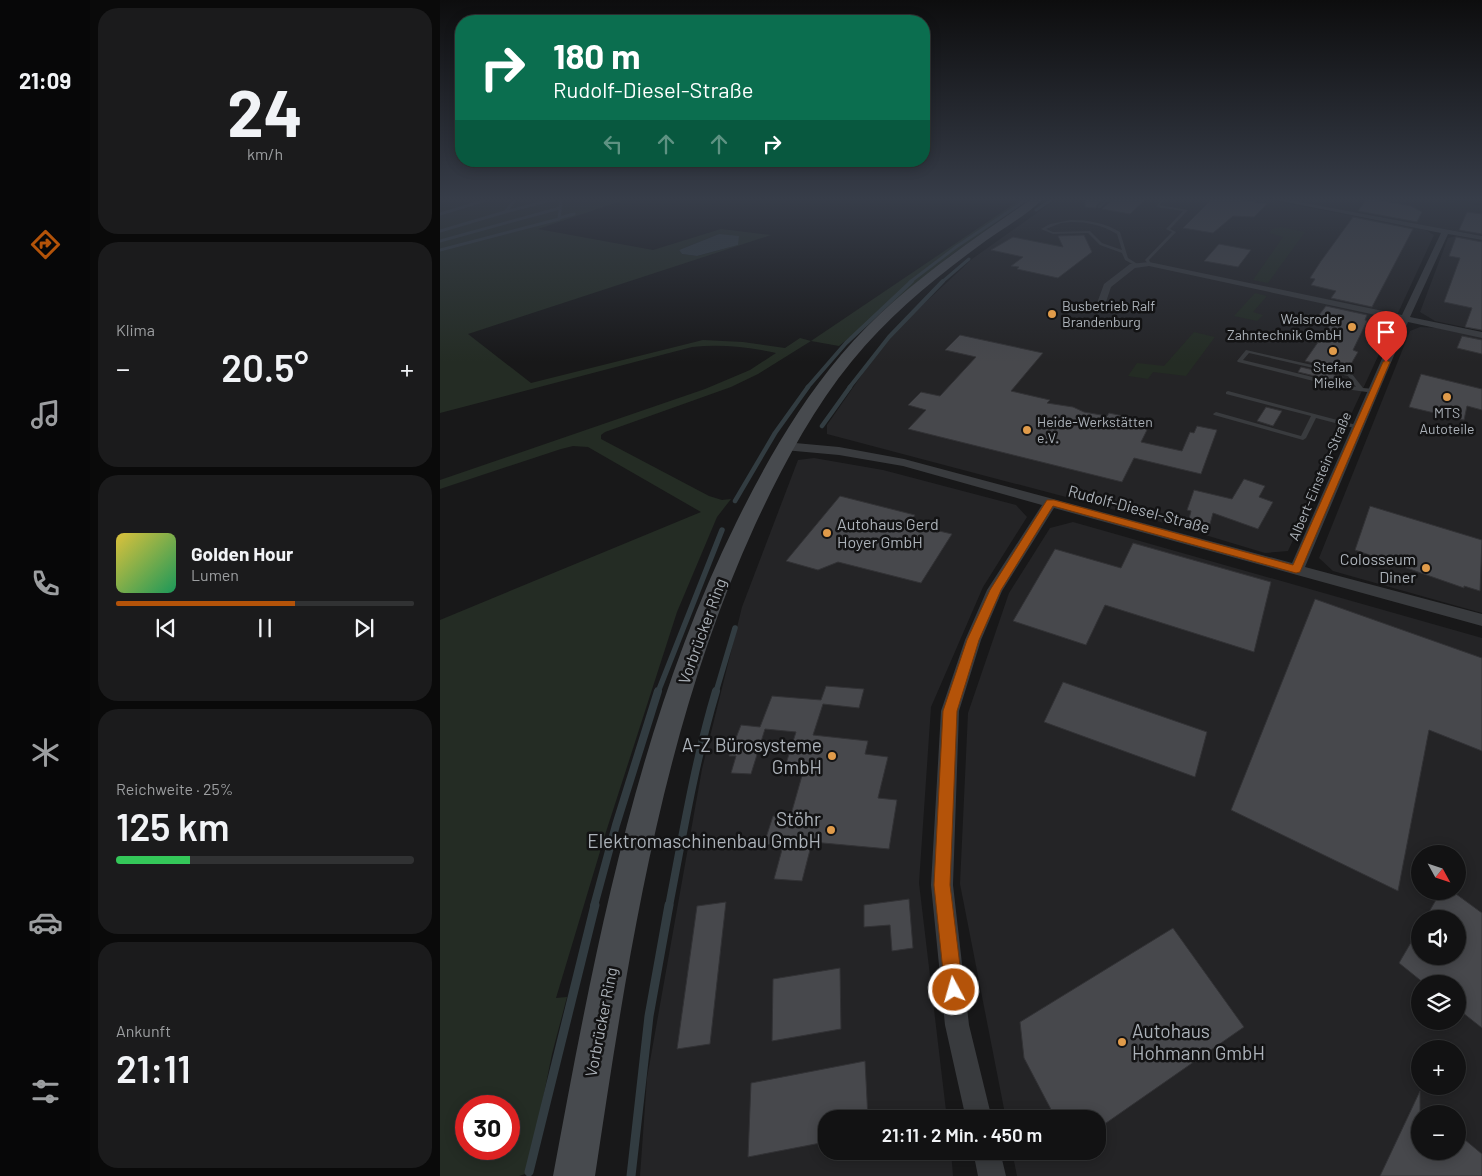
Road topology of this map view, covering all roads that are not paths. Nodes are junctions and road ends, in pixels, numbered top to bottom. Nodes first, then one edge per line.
1 (1124, 252) edge
2 (962, 253) edge
3 (1154, 253) edge
4 (1436, 253) edge
5 (1149, 264) junction
6 (1137, 265) junction
7 (1101, 306) dead end
8 (1405, 318) junction
9 (1482, 335) edge
10 (1360, 388) junction
11 (1374, 391) junction
12 (1228, 392) dead end
13 (1216, 414) dead end
14 (1314, 415) junction
15 (1358, 427) junction
16 (784, 446) junction
17 (1050, 502) junction
18 (1296, 570) junction
19 (1482, 620) edge
20 (977, 1110) edge
21 (988, 1160) edge
22 (574, 1176) edge
23 (992, 1176) edge

1 - 6 lane
2 - 16 main road, Vorbrücker Ring
3 - 5 lane
4 - 8 street, Albert-Einstein-Straße
5 - 6 street
5 - 8 street
6 - 7 street
8 - 9 street
8 - 11 street, Albert-Einstein-Straße
10 - 10 lane
10 - 11 lane
11 - 15 street, Albert-Einstein-Straße
12 - 14 lane
13 - 14 lane
14 - 15 lane
15 - 18 street, Albert-Einstein-Straße
16 - 17 street, Rudolf-Diesel-Straße
16 - 22 main road, Vorbrücker Ring
17 - 18 street, Rudolf-Diesel-Straße
17 - 20 street
18 - 19 street, Rudolf-Diesel-Straße
21 - 23 street

